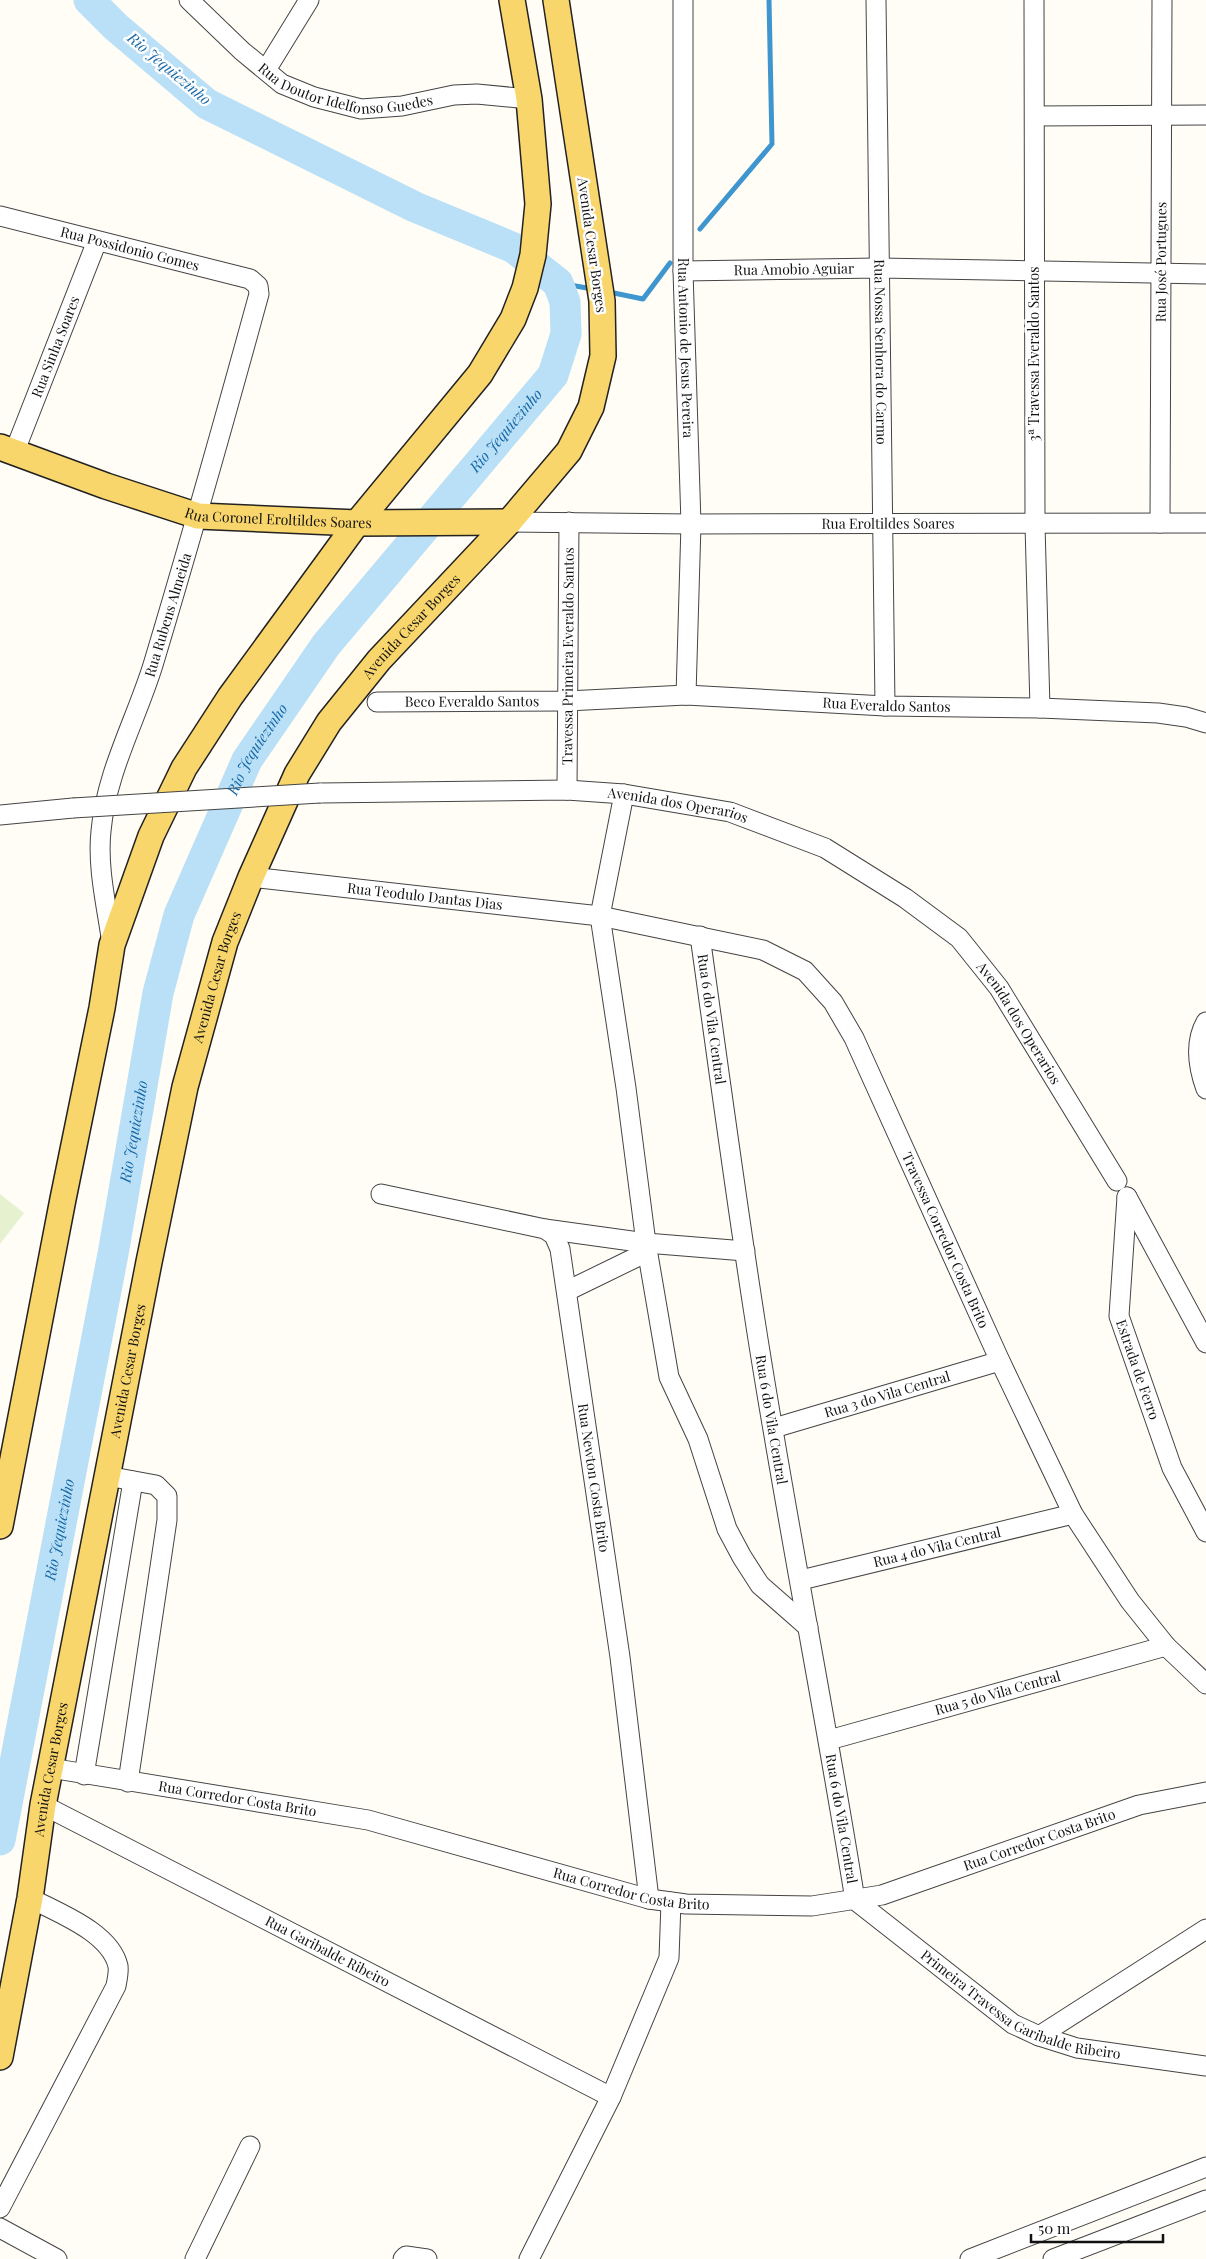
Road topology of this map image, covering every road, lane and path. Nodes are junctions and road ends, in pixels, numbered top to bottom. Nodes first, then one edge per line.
1 (309, 0) edge
2 (512, 0) edge
3 (556, 0) edge
4 (683, 0) edge
5 (876, 0) edge
6 (1034, 0) edge
7 (1162, 0) edge
8 (198, 3) edge
9 (266, 70) junction
10 (529, 99) junction
11 (1161, 115) junction
12 (1206, 115) edge
13 (1035, 116) junction
14 (0, 216) edge
15 (97, 241) junction
16 (879, 268) junction
17 (1034, 270) junction
18 (683, 271) junction
19 (1161, 273) junction
20 (1206, 274) edge
21 (258, 286) joint
22 (7, 450) edge
23 (198, 516) junction
24 (509, 522) junction
25 (569, 522) junction
26 (357, 523) junction
27 (1160, 523) junction
28 (1206, 523) edge
29 (691, 524) junction
30 (883, 524) junction
31 (1036, 525) junction
32 (686, 695) junction
33 (567, 701) junction
34 (377, 702) dead end
35 (884, 706) junction
36 (1040, 708) junction
37 (1206, 722) edge
38 (567, 790) junction
39 (624, 794) junction
40 (0, 815) edge
41 (251, 877) junction
42 (600, 916) junction
43 (700, 936) junction
44 (112, 945) junction
45 (1206, 1022) edge
46 (1206, 1089) edge
47 (1117, 1181) dead end
48 (381, 1194) dead end
49 (545, 1229) junction
50 (646, 1247) junction
51 (745, 1251) junction
52 (567, 1291) junction
53 (1206, 1343) edge
54 (1000, 1361) junction
55 (774, 1428) junction
56 (107, 1476) junction
57 (133, 1481) junction
58 (3, 1491) edge
59 (1073, 1514) junction
60 (0, 1526) edge
61 (1206, 1532) edge
62 (801, 1580) junction
63 (808, 1627) junction
64 (1166, 1646) junction
65 (1206, 1684) edge
66 (829, 1740) junction
67 (50, 1768) junction
68 (84, 1775) junction
69 (128, 1782) junction
70 (1206, 1792) edge
71 (43, 1805) junction
72 (30, 1898) junction
73 (649, 1899) junction
74 (855, 1900) junction
75 (671, 1902) junction
76 (1206, 1929) edge
77 (1039, 2036) junction
78 (0, 2057) edge
79 (1206, 2066) edge
80 (612, 2097) junction
81 (250, 2146) dead end
82 (1206, 2167) edge
83 (1206, 2200) edge
84 (0, 2208) edge
85 (0, 2228) edge
86 (57, 2259) edge
87 (195, 2259) edge
88 (403, 2259) edge
89 (427, 2259) edge
90 (529, 2259) edge
91 (970, 2259) edge
92 (1053, 2259) edge

1 - 9 street
2 - 10 main road
3 - 24 main road, Avenida Cesar Borges
4 - 18 street, Rua Antonio de Jesus Pereira
5 - 16 street, Rua Nossa Senhora do Carmo
6 - 13 street, 3ª Travessa Everaldo Santos
7 - 11 street, Rua José Portugues
8 - 9 street, Rua Doutor Idelfonso Guedes
9 - 10 street, Rua Doutor Idelfonso Guedes
10 - 26 main road
11 - 12 street
11 - 13 street
11 - 19 street, Rua José Portugues
13 - 17 street, 3ª Travessa Everaldo Santos
14 - 15 street, Rua Possidonio Gomes
15 - 21 street, Rua Possidonio Gomes
15 - 22 street, Rua Sinha Soares
16 - 17 street, Rua Amobio Aguiar
16 - 18 street, Rua Amobio Aguiar
16 - 30 street, Rua Nossa Senhora do Carmo
17 - 19 street, Rua Amobio Aguiar
17 - 31 street, 3ª Travessa Everaldo Santos
18 - 29 street, Rua Antonio de Jesus Pereira
19 - 20 street, Rua Amobio Aguiar
19 - 27 street, Rua José Portugues
21 - 23 street, Rua Rubens Almeida
22 - 23 main road, Rua Coronel Eroltildes Soares
23 - 26 main road, Rua Coronel Eroltildes Soares
23 - 44 street, Rua Rubens Almeida
24 - 25 street, Rua Coronel Eroltildes Soares
24 - 26 main road, Rua Coronel Eroltildes Soares
24 - 41 main road, Avenida Cesar Borges
25 - 29 street, Rua Eroltildes Soares
25 - 33 street, Travessa Primeira Everaldo Santos
26 - 44 main road
27 - 28 street, Rua Eroltildes Soares
27 - 31 street, Rua Eroltildes Soares
29 - 30 street, Rua Eroltildes Soares
29 - 32 street, Rua Antonio de Jesus Pereira
30 - 31 street, Rua Eroltildes Soares
30 - 35 street, Rua Nossa Senhora do Carmo
31 - 36 street, 3ª Travessa Everaldo Santos
32 - 33 street, Rua Everaldo Santos
32 - 35 street, Rua Everaldo Santos
33 - 34 street, Beco Everaldo Santos
33 - 38 street, Travessa Primeira Everaldo Santos
35 - 36 street, Rua Everaldo Santos
36 - 37 street, Rua Everaldo Santos
38 - 39 street, Avenida dos Operarios
38 - 40 street, Avenida dos Operarios, bridge
39 - 42 street
39 - 47 street, Avenida dos Operarios
41 - 42 street, Rua Teodulo Dantas Dias
41 - 56 main road, Avenida Cesar Borges
42 - 43 street, Travessa Corredor Costa Brito
42 - 50 street
43 - 51 street, Rua 6 do Vila Central
43 - 54 street, Travessa Corredor Costa Brito
44 - 58 main road
45 - 46 street
48 - 49 street
49 - 50 street
49 - 52 street, Rua Newton Costa Brito
50 - 51 street
50 - 52 street
50 - 63 street
51 - 55 street, Rua 6 do Vila Central
52 - 73 street, Rua Newton Costa Brito
53 - 61 street, Estrada de Ferro
54 - 55 street, Rua 3 do Vila Central
54 - 59 street, Travessa Corredor Costa Brito
55 - 62 street, Rua 6 do Vila Central
56 - 57 street
56 - 67 main road, Avenida Cesar Borges
57 - 68 street
57 - 69 street
58 - 60 main road
59 - 62 street, Rua 4 do Vila Central
59 - 64 street, Travessa Corredor Costa Brito
62 - 63 street, Rua 6 do Vila Central
63 - 66 street, Rua 6 do Vila Central
64 - 65 street, Travessa Corredor Costa Brito
64 - 66 street, Rua 5 do Vila Central
66 - 74 street, Rua 6 do Vila Central
67 - 68 street, Rua Corredor Costa Brito
67 - 71 main road, Avenida Cesar Borges
68 - 69 street, Rua Corredor Costa Brito
69 - 73 street, Rua Corredor Costa Brito
70 - 74 street, Rua Corredor Costa Brito
71 - 72 main road, Avenida Cesar Borges
71 - 80 street, Rua Garibalde Ribeiro
72 - 78 main road, Avenida Cesar Borges
72 - 84 street
73 - 75 street, Rua Corredor Costa Brito
74 - 75 street, Rua Corredor Costa Brito
74 - 77 street, Primeira Travessa Garibalde Ribeiro
75 - 80 street
76 - 77 street
77 - 79 street, Primeira Travessa Garibalde Ribeiro
80 - 90 street
81 - 87 street
82 - 91 street
83 - 92 street
85 - 86 street
88 - 89 street

